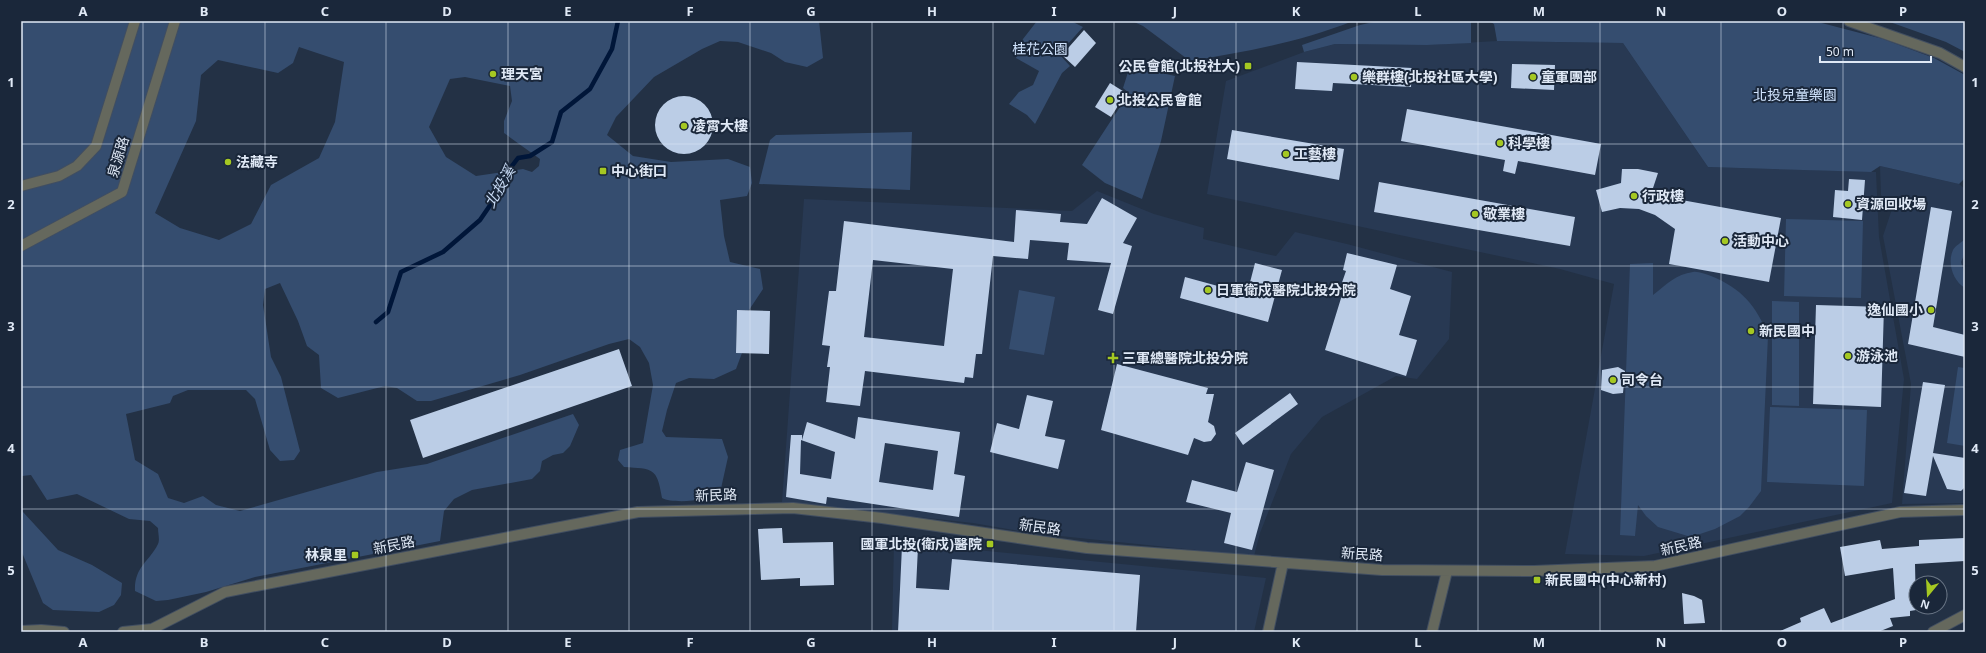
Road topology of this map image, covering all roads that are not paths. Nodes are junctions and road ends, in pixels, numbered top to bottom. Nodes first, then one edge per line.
1 (135, 21) edge
2 (175, 21) edge
3 (1849, 21) edge
4 (1965, 67) edge
5 (21, 186) edge
6 (21, 246) edge
7 (1965, 510) edge
8 (1283, 563) junction
9 (1447, 571) junction
10 (1965, 615) edge
11 (21, 631) edge
12 (64, 632) edge
13 (123, 632) edge
14 (1268, 632) edge
15 (1432, 632) edge
16 (1933, 632) edge

1 - 5 street, 泉源路
2 - 6 street, 泉源路
3 - 4 street
7 - 9 street, 新民路
8 - 9 street, 新民路
8 - 13 street, 新民路
8 - 14 street
9 - 15 street
10 - 16 street
11 - 12 street

